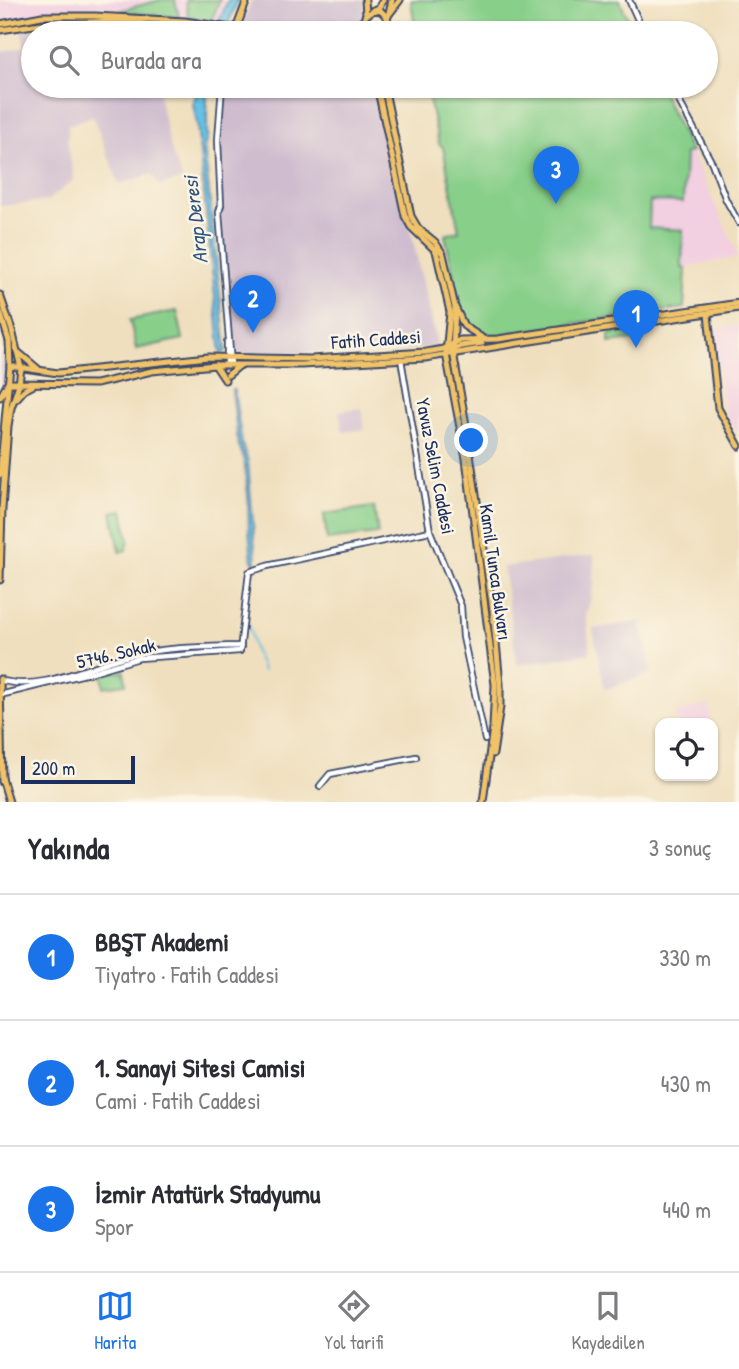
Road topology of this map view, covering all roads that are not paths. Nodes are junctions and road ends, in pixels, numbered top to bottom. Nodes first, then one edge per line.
1 (247, 0) edge
2 (365, 0) edge
3 (383, 0) edge
4 (392, 0) edge
5 (400, 0) edge
6 (629, 0) edge
7 (373, 10) junction
8 (43, 16) junction
9 (365, 17) junction
10 (387, 17) junction
11 (27, 21) edge
12 (163, 21) edge
13 (238, 21) edge
14 (360, 21) edge
15 (366, 21) edge
16 (386, 21) edge
17 (639, 21) edge
18 (21, 23) edge
19 (0, 24) edge
20 (18, 27) junction
21 (21, 27) edge
22 (0, 30) edge
23 (221, 98) edge
24 (380, 98) edge
25 (386, 98) edge
26 (677, 98) edge
27 (739, 223) edge
28 (0, 295) edge
29 (739, 305) edge
30 (721, 306) junction
31 (454, 307) junction
32 (0, 312) edge
33 (708, 314) junction
34 (498, 339) junction
35 (16, 347) junction
36 (450, 349) junction
37 (230, 357) junction
38 (401, 359) junction
39 (215, 365) junction
40 (229, 365) junction
41 (239, 365) junction
42 (10, 366) junction
43 (21, 368) junction
44 (42, 371) junction
45 (8, 383) junction
46 (19, 384) junction
47 (37, 384) junction
48 (0, 397) edge
49 (11, 408) junction
50 (4, 428) edge
51 (739, 446) edge
52 (0, 453) edge
53 (1, 460) edge
54 (0, 475) edge
55 (430, 531) junction
56 (0, 580) edge
57 (241, 648) junction
58 (0, 679) edge
59 (1, 695) edge
60 (488, 741) junction
61 (416, 757) dead end
62 (0, 766) edge
63 (2, 782) junction
64 (320, 786) dead end
65 (9, 802) edge
66 (485, 802) edge

1 - 13 main road
2 - 9 main road
3 - 7 main road
4 - 10 main road
5 - 10 main road
6 - 17 street
7 - 9 main road
7 - 10 main road
8 - 11 main road
8 - 12 main road
8 - 19 main road
9 - 14 main road
9 - 15 main road
10 - 16 main road
18 - 20 main road
20 - 21 main road
20 - 22 main road
23 - 37 street
24 - 36 main road
25 - 31 main road
26 - 27 street
28 - 35 main road
29 - 30 main road
29 - 33 main road
30 - 33 main road
30 - 34 main road
31 - 34 main road
31 - 36 main road
32 - 42 main road
33 - 36 main road
33 - 51 main road
34 - 36 main road
35 - 43 main road
35 - 44 main road
36 - 37 main road, Fatih Caddesi
36 - 38 main road
36 - 60 main road, Kamil Tunca Bulvarı
36 - 66 main road, Kamil Tunca Bulvarı
37 - 40 street
37 - 44 main road, Fatih Caddesi
38 - 41 main road
38 - 55 street, Yavuz Selim Caddesi
39 - 40 main road
39 - 41 main road
39 - 47 main road
40 - 41 main road
42 - 43 main road, Fatih Caddesi
42 - 45 main road
43 - 44 main road, Fatih Caddesi
43 - 46 main road
45 - 46 main road
45 - 48 main road
45 - 50 main road
46 - 47 main road
46 - 49 main road
47 - 49 main road
49 - 50 main road
50 - 53 main road
50 - 56 main road
52 - 53 main road
53 - 54 main road
55 - 57 street
55 - 60 street, Yavuz Selim Caddesi
57 - 58 street
57 - 59 street, 5746. Sokak
58 - 59 main road
59 - 63 main road
60 - 66 main road, Kamil Tunca Bulvarı
61 - 64 street
62 - 63 main road
63 - 65 main road

